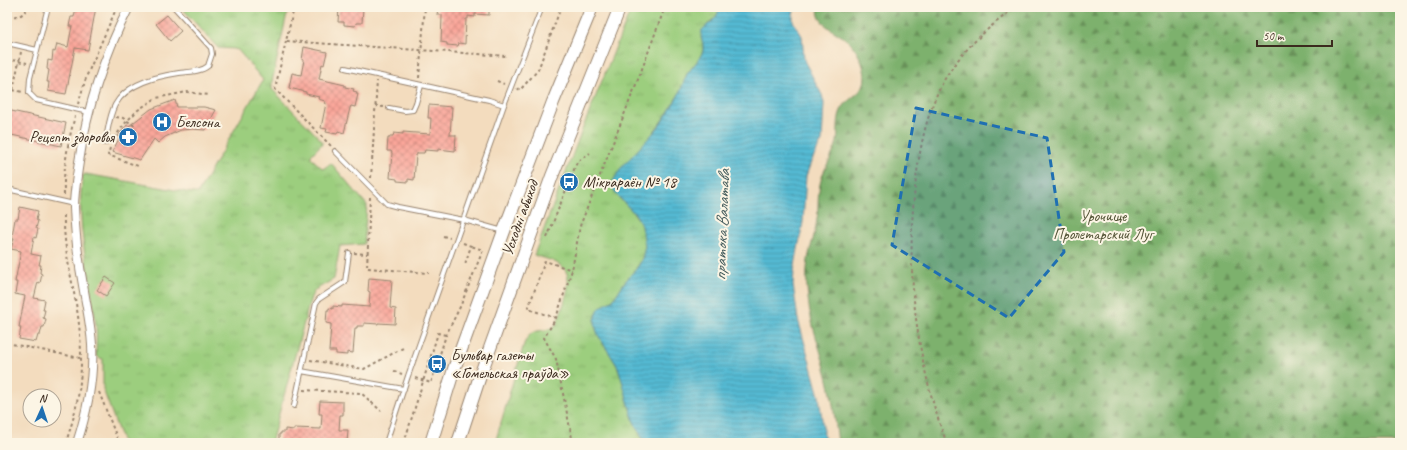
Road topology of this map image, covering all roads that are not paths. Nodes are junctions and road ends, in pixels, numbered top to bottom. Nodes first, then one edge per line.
1 (48, 7) edge
2 (129, 7) edge
3 (174, 7) edge
4 (542, 7) edge
5 (592, 7) edge
6 (620, 7) edge
7 (7, 43) edge
8 (37, 50) junction
9 (345, 68) dead end
10 (420, 85) junction
11 (504, 105) junction
12 (389, 108) dead end
13 (88, 112) junction
14 (106, 143) dead end
15 (335, 151) road end
16 (7, 189) edge
17 (74, 204) junction
18 (464, 220) junction
19 (504, 231) junction
20 (349, 253) road end
21 (302, 371) junction
22 (404, 389) junction
23 (294, 406) dead end
24 (77, 443) edge
25 (386, 443) edge
26 (431, 443) edge
27 (458, 443) edge

1 - 8 lane
2 - 13 street
3 - 14 lane
4 - 11 lane
5 - 19 main road, Усходні абыход
6 - 27 main road, Усходні абыход
7 - 8 lane
8 - 13 lane
9 - 10 lane
10 - 11 lane
10 - 12 lane
11 - 18 lane
13 - 17 street
15 - 18 lane
16 - 17 lane
17 - 24 street
18 - 19 lane
18 - 22 lane
19 - 26 main road, Усходні абыход
20 - 21 lane
21 - 22 lane
21 - 23 lane
22 - 25 lane

